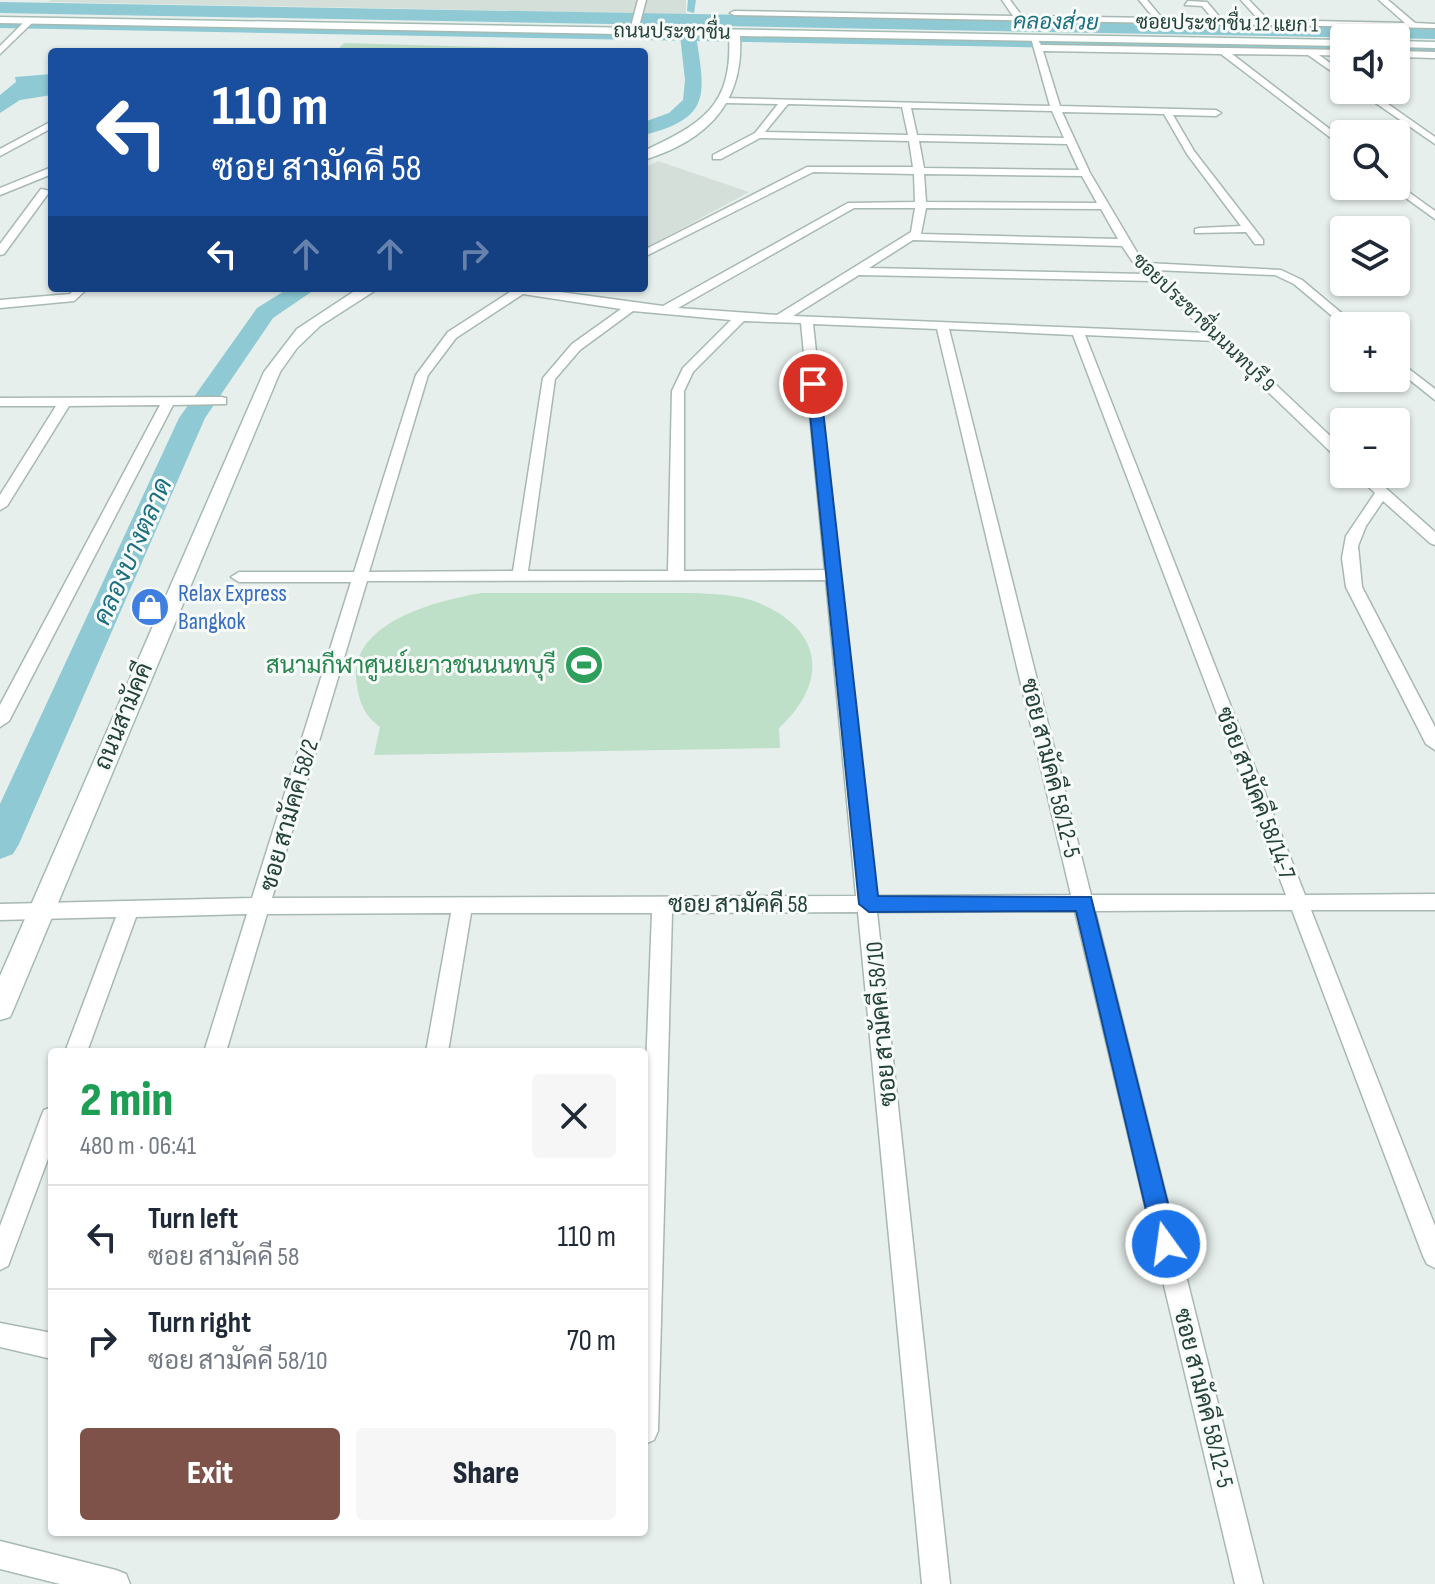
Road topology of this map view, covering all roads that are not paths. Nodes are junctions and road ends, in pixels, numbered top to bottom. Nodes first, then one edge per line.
1 (737, 0) edge
2 (1006, 0) edge
3 (1143, 0) edge
4 (1245, 0) edge
5 (1383, 0) edge
6 (1188, 3) dead end
7 (980, 4) dead end
8 (641, 5) edge
9 (734, 14) junction
10 (990, 17) junction
11 (1019, 18) junction
12 (0, 20) edge
13 (1160, 21) junction
14 (28, 22) junction
15 (1221, 23) junction
16 (1266, 23) junction
17 (1413, 26) junction
18 (1435, 26) edge
19 (635, 28) junction
20 (734, 34) junction
21 (1037, 43) junction
22 (1330, 46) edge
23 (1220, 47) junction
24 (1410, 48) edge
25 (1311, 49) junction
26 (0, 51) edge
27 (1330, 51) edge
28 (1431, 53) edge
29 (1410, 54) edge
30 (1330, 65) edge
31 (725, 100) junction
32 (785, 102) junction
33 (1382, 104) edge
34 (906, 106) junction
35 (1056, 109) junction
36 (1167, 112) junction
37 (1216, 113) dead end
38 (48, 126) edge
39 (1330, 134) edge
40 (758, 135) junction
41 (913, 138) junction
42 (1071, 141) junction
43 (1435, 141) edge
44 (0, 153) edge
45 (648, 154) edge
46 (717, 157) dead end
47 (918, 171) junction
48 (48, 172) edge
49 (1085, 173) junction
50 (19, 185) junction
51 (48, 191) edge
52 (0, 192) edge
53 (1410, 197) edge
54 (920, 204) junction
55 (1106, 206) junction
56 (1435, 216) edge
57 (1249, 229) junction
58 (1199, 231) dead end
59 (911, 237) junction
60 (1259, 242) dead end
61 (1125, 243) junction
62 (0, 252) edge
63 (648, 252) edge
64 (1141, 266) junction
65 (855, 271) junction
66 (1153, 278) junction
67 (80, 292) edge
68 (364, 292) edge
69 (511, 292) edge
70 (526, 292) edge
71 (571, 292) edge
72 (560, 298) junction
73 (0, 304) edge
74 (631, 307) junction
75 (663, 311) junction
76 (1334, 312) edge
77 (741, 317) junction
78 (779, 319) junction
79 (807, 321) junction
80 (942, 326) junction
81 (1077, 330) junction
82 (1218, 337) junction
83 (1410, 375) edge
84 (1435, 396) edge
85 (169, 401) junction
86 (221, 401) dead end
87 (0, 402) edge
88 (65, 402) junction
89 (1330, 444) edge
90 (1377, 488) edge
91 (1382, 493) junction
92 (0, 506) edge
93 (1435, 540) edge
94 (676, 575) junction
95 (832, 575) junction
96 (520, 576) junction
97 (239, 577) dead end
98 (359, 577) junction
99 (0, 721) edge
100 (1435, 744) edge
101 (1299, 902) junction
102 (1435, 902) edge
103 (1084, 903) junction
104 (869, 904) junction
105 (662, 905) junction
106 (262, 906) junction
107 (462, 906) junction
108 (129, 908) junction
109 (41, 909) junction
110 (0, 912) edge
111 (0, 1008) edge
112 (77, 1048) edge
113 (216, 1048) edge
114 (438, 1048) edge
115 (48, 1128) edge
116 (1435, 1256) edge
117 (0, 1258) edge
118 (0, 1335) edge
119 (648, 1338) edge
120 (48, 1345) edge
121 (0, 1555) edge
122 (116, 1584) edge
123 (936, 1584) edge
124 (1249, 1584) edge

1 - 9 street
2 - 11 street
3 - 13 street
4 - 16 street
5 - 17 street
6 - 15 street
7 - 10 street
8 - 19 street
9 - 10 street, ซอยประชาชื่น 12 แยก 1
9 - 20 street
10 - 11 street, ซอยประชาชื่น 12 แยก 1
11 - 13 street, ซอยประชาชื่น 12 แยก 1
12 - 14 main road, ถนนประชาชื่น
13 - 15 street, ซอยประชาชื่น 12 แยก 1
14 - 19 main road, ถนนประชาชื่น
14 - 26 street
15 - 16 street, ซอยประชาชื่น 12 แยก 1
16 - 17 street, ซอยประชาชื่น 12 แยก 1
17 - 18 street, ซอยประชาชื่น 12 แยก 1
19 - 20 main road, ถนนประชาชื่น
20 - 21 main road, ถนนประชาชื่น
20 - 31 main road
21 - 23 main road, ถนนประชาชื่น
21 - 35 street, ซอยประชาชื่นนนทบุรี 9
22 - 25 main road, ถนนประชาชื่น
23 - 25 main road, ถนนประชาชื่น
23 - 39 street
24 - 28 main road
25 - 27 street
25 - 30 street
28 - 29 street
31 - 32 street
31 - 45 main road
32 - 34 street
32 - 40 street
33 - 43 street
34 - 35 street
34 - 41 street
35 - 36 street
35 - 42 street, ซอยประชาชื่นนนทบุรี 9
36 - 37 street
36 - 57 street
38 - 44 street
40 - 41 street
40 - 46 street
41 - 42 street
41 - 47 street
42 - 49 street, ซอยประชาชื่นนนทบุรี 9
47 - 49 street
47 - 54 street
47 - 63 street
48 - 50 street
49 - 55 street, ซอยประชาชื่นนนทบุรี 9
50 - 51 street
50 - 52 street
51 - 62 street
53 - 56 street
54 - 55 street
54 - 59 street
54 - 75 street
55 - 61 street, ซอยประชาชื่นนนทบุรี 9
57 - 58 street
57 - 60 street
59 - 61 street
59 - 65 street
61 - 64 street, ซอยประชาชื่นนนทบุรี 9
64 - 66 street, ซอยประชาชื่นนนทบุรี 9
64 - 76 street
65 - 66 street
65 - 78 street
66 - 82 street, ซอยประชาชื่นนนทบุรี 9
67 - 73 street
68 - 109 main road, ถนนสามัคคี
69 - 98 street, ซอย สามัคคี 58/2
70 - 72 street
71 - 72 street
72 - 74 street
74 - 75 street
74 - 96 street
75 - 77 street
77 - 78 street
77 - 94 street
78 - 79 street
79 - 80 street
79 - 95 street, ซอย สามัคคี 58/10
80 - 81 street
80 - 103 street, ซอย สามัคคี 58/12-5
81 - 82 street
81 - 101 street, ซอย สามัคคี 58/14-7
82 - 89 street, ซอยประชาชื่นนนทบุรี 9
83 - 84 street
85 - 86 street
85 - 88 street
85 - 99 street
87 - 88 street
88 - 92 street
90 - 91 street
91 - 93 street
91 - 100 street
94 - 95 street
94 - 96 street
95 - 104 street, ซอย สามัคคี 58/10
96 - 98 street
97 - 98 street
98 - 106 street, ซอย สามัคคี 58/2
101 - 102 street, ซอย สามัคคี 58
101 - 103 street, ซอย สามัคคี 58
101 - 116 street, ซอย สามัคคี 58/14-7
103 - 104 street, ซอย สามัคคี 58
103 - 124 street, ซอย สามัคคี 58/12-5
104 - 105 street, ซอย สามัคคี 58
104 - 123 street, ซอย สามัคคี 58/10
105 - 107 street, ซอย สามัคคี 58
105 - 119 street
106 - 107 street, ซอย สามัคคี 58
106 - 108 street, ซอย สามัคคี 58
106 - 113 street, ซอย สามัคคี 58/2
107 - 114 street
108 - 109 street, ซอย สามัคคี 58
108 - 112 street
109 - 110 street, ซอย สามัคคี 58
109 - 111 main road, ถนนสามัคคี
115 - 117 street
118 - 120 street
121 - 122 street

